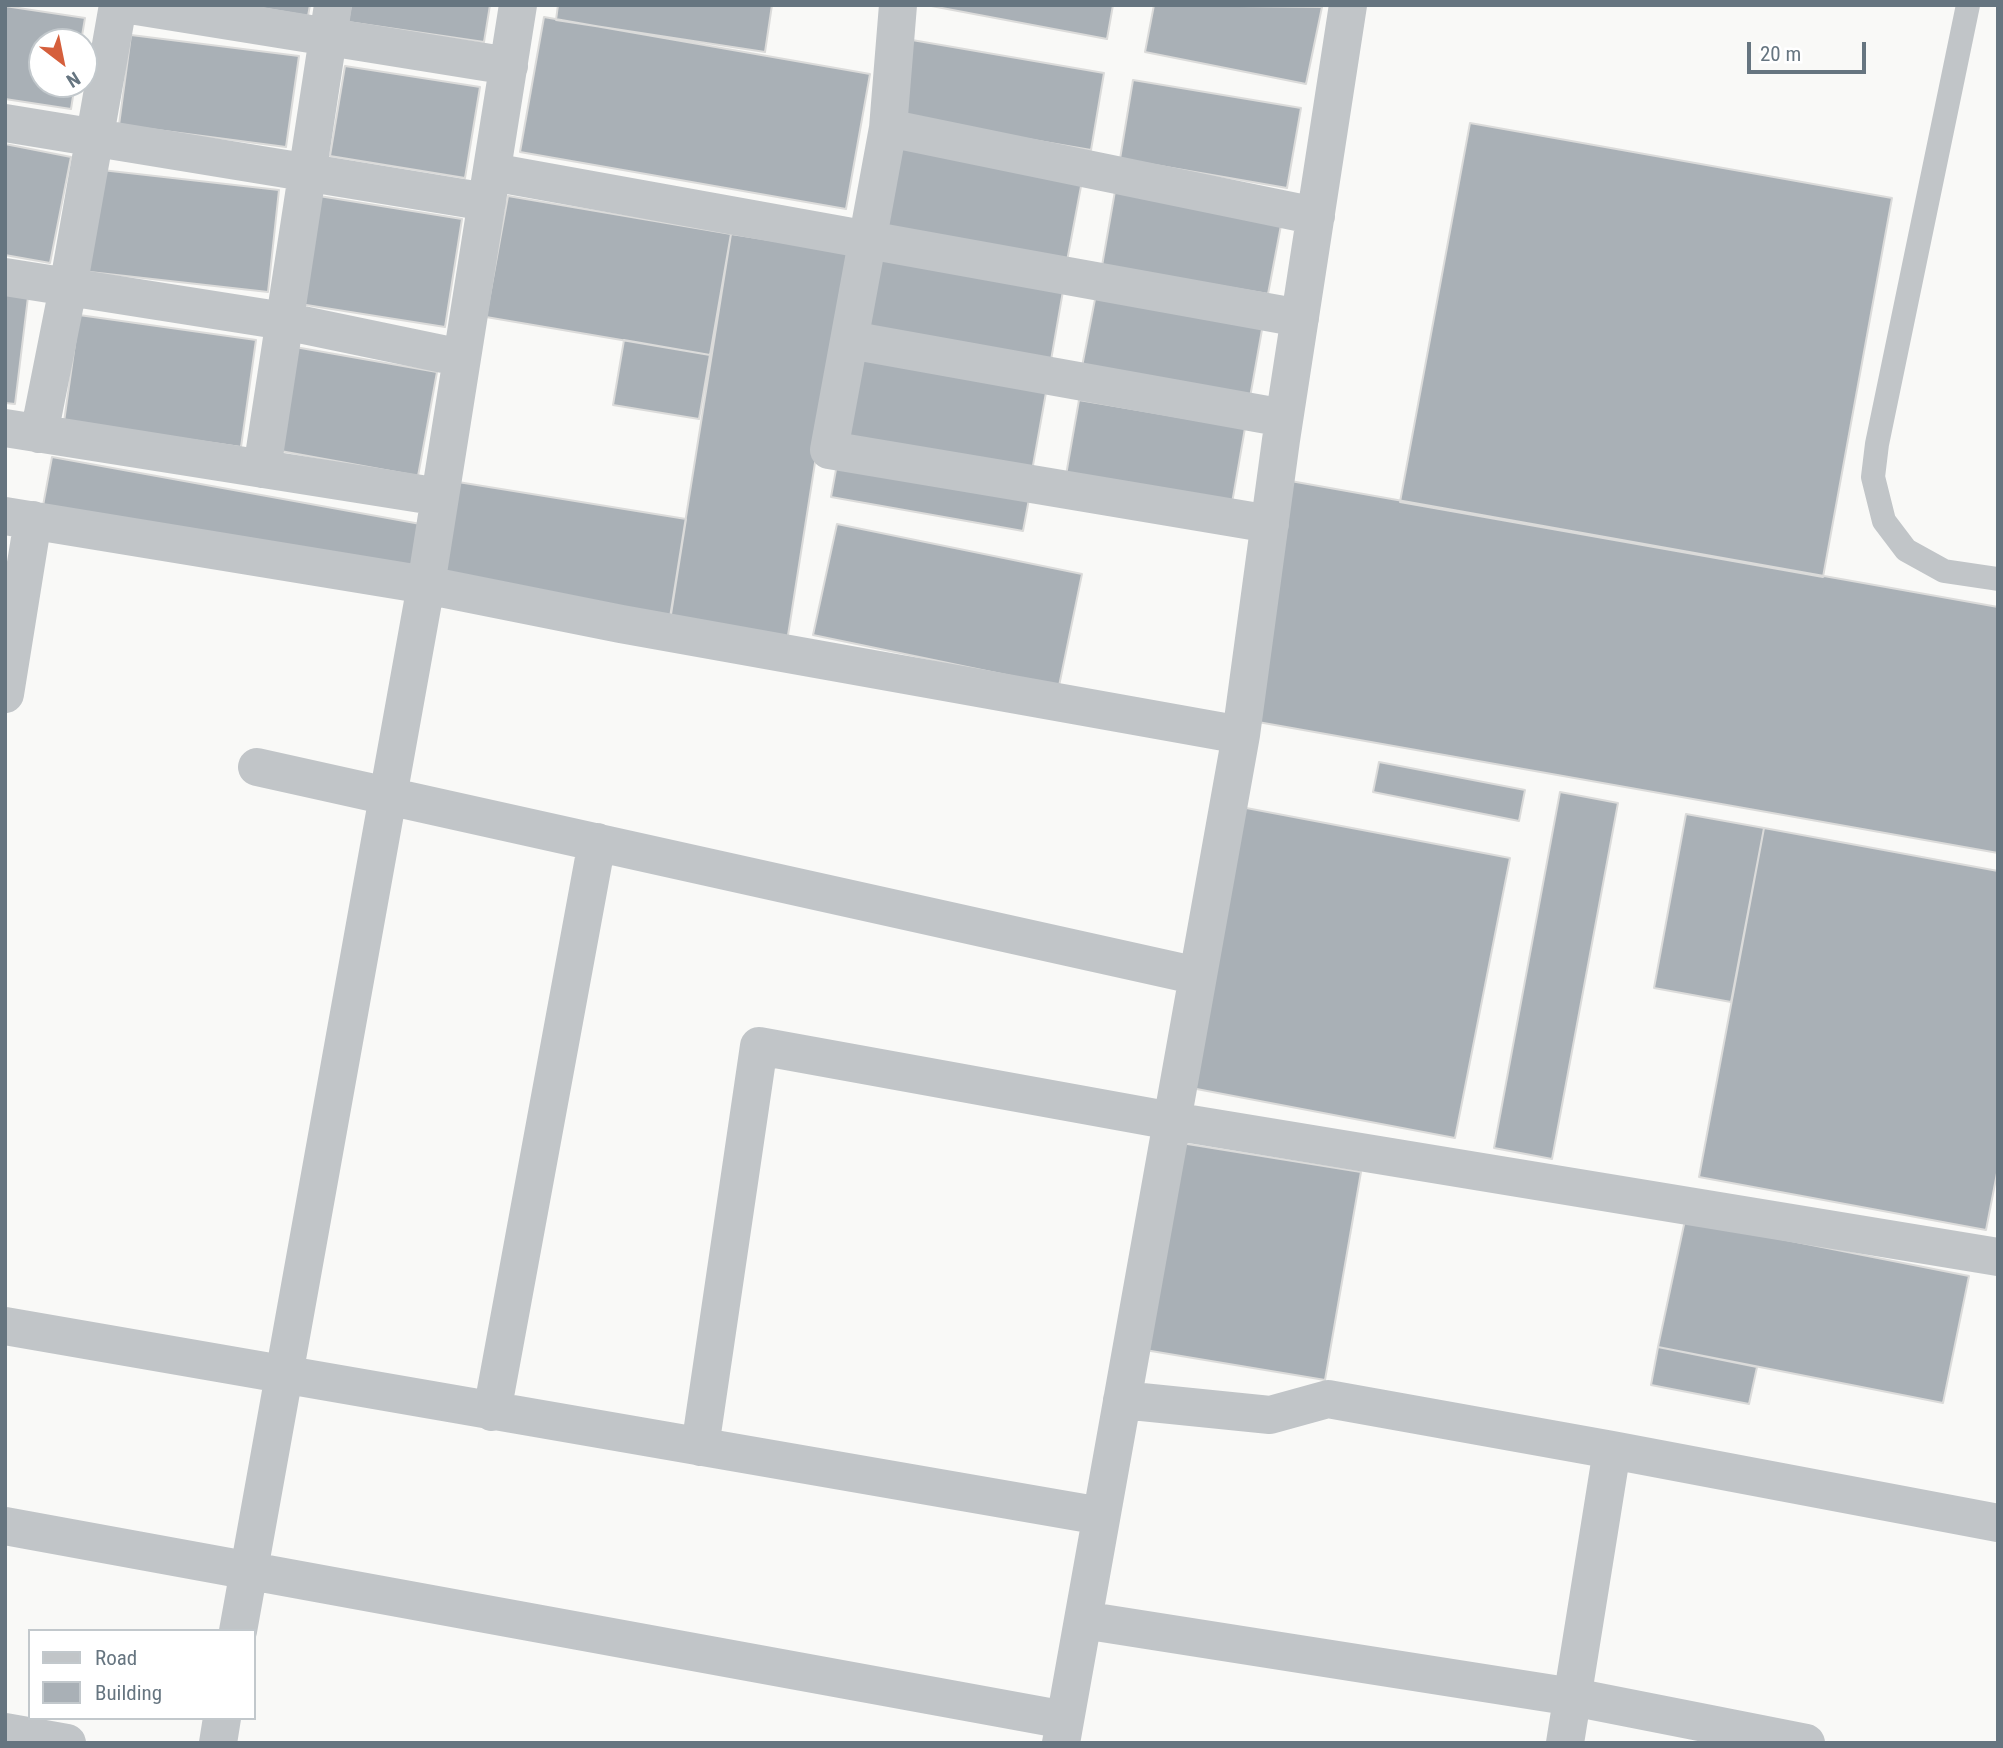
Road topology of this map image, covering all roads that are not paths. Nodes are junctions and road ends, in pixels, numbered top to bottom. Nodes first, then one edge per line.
1 (118, 5) edge
2 (130, 5) edge
3 (519, 5) edge
4 (898, 5) edge
5 (1348, 5) edge
6 (1968, 5) edge
7 (330, 21) edge
8 (509, 66) junction
9 (5, 123) edge
10 (888, 128) junction
11 (93, 138) junction
12 (307, 173) junction
13 (489, 187) junction
14 (1316, 216) junction
15 (867, 240) junction
16 (5, 277) edge
17 (68, 288) junction
18 (1300, 318) junction
19 (284, 321) junction
20 (850, 340) junction
21 (463, 358) junction
22 (1284, 418) junction
23 (22, 431) edge
24 (262, 469) junction
25 (440, 497) junction
26 (19, 518) edge
27 (1269, 524) junction
28 (1998, 579) edge
29 (426, 585) junction
30 (5, 694) edge
31 (1241, 735) junction
32 (257, 767) dead end
33 (388, 796) junction
34 (597, 842) junction
35 (1198, 976) junction
36 (1172, 1121) junction
37 (1998, 1256) edge
38 (5, 1326) edge
39 (284, 1376) junction
40 (1122, 1401) junction
41 (492, 1412) junction
42 (700, 1447) junction
43 (1612, 1450) junction
44 (1101, 1516) junction
45 (1998, 1523) edge
46 (5, 1526) edge
47 (249, 1571) junction
48 (1083, 1620) junction
49 (238, 1629) edge
50 (1573, 1697) junction
51 (222, 1720) edge
52 (1063, 1731) edge
53 (5, 1732) edge
54 (66, 1743) edge
55 (218, 1743) edge
56 (1565, 1743) edge
57 (1806, 1743) edge

1 - 11 street
2 - 7 street
3 - 8 street
4 - 10 street
5 - 14 street
6 - 28 lane
7 - 8 street
7 - 12 street
8 - 13 street
9 - 11 street
10 - 14 street
10 - 15 street
11 - 12 street
11 - 17 street
12 - 13 street
12 - 19 street
13 - 15 street
13 - 21 street
14 - 18 street
15 - 18 street
15 - 20 street
16 - 17 street
17 - 19 street
17 - 23 street
18 - 22 street
19 - 21 street
19 - 24 street
20 - 22 street
20 - 27 street
21 - 25 street
22 - 27 street
23 - 24 street
24 - 25 street
25 - 29 street
26 - 29 street
26 - 30 street
27 - 31 street
29 - 31 street
29 - 33 street
31 - 35 street
32 - 33 street
33 - 34 street
33 - 39 street
34 - 35 street
34 - 41 street
35 - 36 street
36 - 37 street
36 - 40 street
36 - 42 street
38 - 39 street
39 - 41 street
39 - 47 street
40 - 43 street
40 - 44 street
41 - 42 street
42 - 44 street
43 - 45 street
43 - 50 street
44 - 48 street
46 - 47 street
47 - 49 street
47 - 52 street
48 - 50 street
48 - 52 street
50 - 56 street
50 - 57 street
51 - 55 street
53 - 54 street

